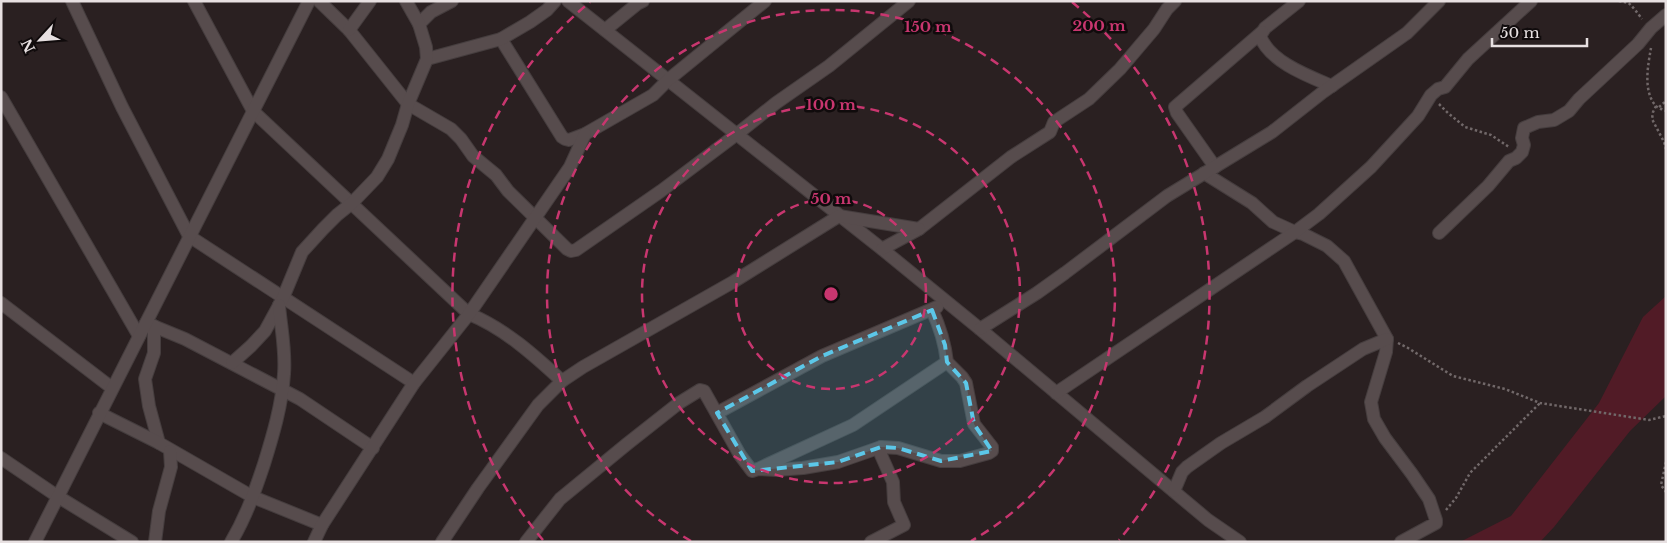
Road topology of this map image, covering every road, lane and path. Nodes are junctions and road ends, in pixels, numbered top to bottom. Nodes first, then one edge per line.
1 (72, 1) edge
2 (194, 1) edge
3 (309, 1) edge
4 (318, 1) edge
5 (370, 1) edge
6 (406, 1) edge
7 (452, 1) edge
8 (555, 1) edge
9 (568, 1) edge
10 (643, 1) edge
11 (766, 1) edge
12 (909, 1) edge
13 (1175, 1) edge
14 (1299, 1) edge
15 (1439, 1) edge
16 (1531, 1) edge
17 (1619, 1) edge
18 (1666, 15) edge
19 (419, 24) junction
20 (1651, 28) junction
21 (349, 30) junction
22 (604, 30) junction
23 (1262, 32) junction
24 (501, 39) junction
25 (427, 59) junction
26 (668, 80) junction
27 (1332, 86) junction
28 (1431, 95) junction
29 (2, 99) edge
30 (1666, 102) edge
31 (408, 104) junction
32 (1657, 107) junction
33 (253, 111) junction
34 (1666, 111) edge
35 (585, 134) junction
36 (737, 134) junction
37 (1666, 149) edge
38 (1522, 152) junction
39 (1210, 170) junction
40 (352, 204) junction
41 (839, 216) junction
42 (536, 217) junction
43 (919, 229) junction
44 (1295, 232) junction
45 (1439, 233) dead end
46 (189, 236) junction
47 (882, 249) junction
48 (281, 301) junction
49 (946, 302) junction
50 (1, 303) edge
51 (932, 310) junction
52 (469, 314) junction
53 (150, 325) junction
54 (980, 329) junction
55 (139, 336) junction
56 (1387, 339) junction
57 (947, 362) junction
58 (232, 363) junction
59 (562, 381) junction
60 (414, 383) junction
61 (112, 388) junction
62 (282, 390) junction
63 (1056, 393) junction
64 (1540, 403) junction
65 (99, 413) junction
66 (717, 413) junction
67 (1666, 416) edge
68 (159, 443) junction
69 (881, 447) junction
70 (372, 448) junction
71 (170, 450) junction
72 (1, 458) edge
73 (1666, 462) edge
74 (758, 469) junction
75 (1174, 491) junction
76 (1666, 492) edge
77 (57, 496) junction
78 (253, 497) junction
79 (1436, 523) junction
80 (322, 525) junction
81 (34, 542) edge
82 (132, 542) edge
83 (155, 542) edge
84 (231, 542) edge
85 (314, 542) edge
86 (442, 542) edge
87 (526, 542) edge
88 (871, 542) edge
89 (1240, 542) edge
90 (1400, 542) edge

1 - 46 street
2 - 33 street
3 - 33 street
4 - 21 street
5 - 21 street
6 - 19 street
7 - 19 street
8 - 24 street
9 - 22 street
10 - 22 street
11 - 26 street
12 - 36 street
13 - 43 street
14 - 23 street
15 - 27 street
16 - 28 street
17 - 20 path
18 - 20 street
19 - 25 street
20 - 32 path
20 - 38 street
21 - 31 street
22 - 26 street
23 - 27 street
23 - 39 street
24 - 25 street
24 - 35 street
25 - 31 street
26 - 35 street
26 - 36 street
27 - 39 street
28 - 38 path
28 - 44 street
29 - 55 street
30 - 32 path
31 - 40 street
31 - 42 street
32 - 34 path
32 - 37 path
33 - 40 street
33 - 46 street
35 - 42 street
36 - 41 street
36 - 42 street
38 - 45 street
39 - 44 street
39 - 54 street
40 - 48 street
40 - 52 street
41 - 43 street
41 - 47 street
41 - 59 street
42 - 52 street
43 - 47 street
44 - 56 street
44 - 63 street
46 - 48 street
46 - 53 street
47 - 49 street
48 - 58 street
48 - 60 street
48 - 62 street
49 - 51 street
49 - 54 street
50 - 61 street
51 - 57 street
51 - 66 street
52 - 59 street
52 - 60 street
53 - 55 street
53 - 58 street
53 - 68 street
54 - 63 street
55 - 61 street
56 - 64 path
56 - 75 street
56 - 79 street
57 - 69 street
57 - 74 street
58 - 62 street
59 - 86 street
60 - 70 street
61 - 65 street
62 - 70 street
62 - 78 street
63 - 75 street
64 - 67 path
64 - 79 path
65 - 68 street
65 - 77 street
66 - 74 street
66 - 87 street
68 - 71 street
69 - 74 street
69 - 88 street
70 - 80 street
71 - 78 street
71 - 83 street
72 - 77 street
73 - 76 path
75 - 89 street
77 - 81 street
77 - 82 street
78 - 80 street
78 - 84 street
79 - 90 street
80 - 85 street

